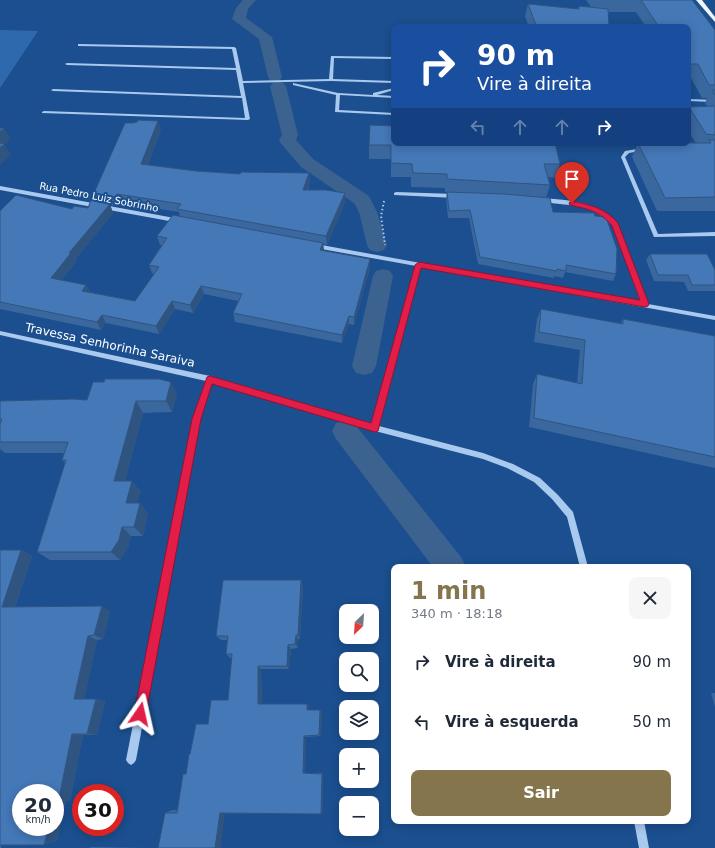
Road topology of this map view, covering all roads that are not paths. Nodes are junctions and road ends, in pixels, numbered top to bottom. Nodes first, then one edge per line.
1 (699, 0) edge
2 (715, 20) edge
3 (79, 45) dead end
4 (391, 58) edge
5 (67, 64) dead end
6 (238, 69) junction
7 (331, 80) junction
8 (241, 82) junction
9 (284, 82) junction
10 (391, 82) edge
11 (53, 90) dead end
12 (391, 90) edge
13 (338, 94) junction
14 (368, 96) junction
15 (244, 97) junction
16 (391, 97) edge
17 (691, 100) edge
18 (715, 101) edge
19 (44, 112) dead end
20 (391, 114) edge
21 (646, 150) edge
22 (0, 188) edge
23 (396, 194) road end
24 (464, 196) edge
25 (532, 200) edge
26 (186, 222) edge
27 (715, 234) edge
28 (310, 245) edge
29 (419, 265) junction
30 (645, 304) junction
31 (715, 318) edge
32 (0, 333) edge
33 (210, 379) junction
34 (375, 428) junction
35 (583, 564) edge
36 (131, 760) dead end
37 (640, 824) edge
38 (644, 848) edge

1 - 2 main road
3 - 6 street
4 - 7 street
5 - 6 street
6 - 8 street
7 - 9 street
7 - 10 street
8 - 9 street
8 - 15 street
9 - 13 street
11 - 15 street
12 - 14 street
13 - 14 street
13 - 20 street
14 - 16 street
15 - 19 street
17 - 18 street
21 - 27 street
22 - 26 street, Rua Pedro Luiz Sobrinho
23 - 24 street
25 - 30 street
28 - 29 street
29 - 30 street
29 - 34 street
30 - 31 street
32 - 33 street, Travessa Senhorinha Saraiva
33 - 34 street, Travessa Senhorinha Saraiva
33 - 36 street
34 - 35 street, Travessa Senhorinha Saraiva
37 - 38 street

